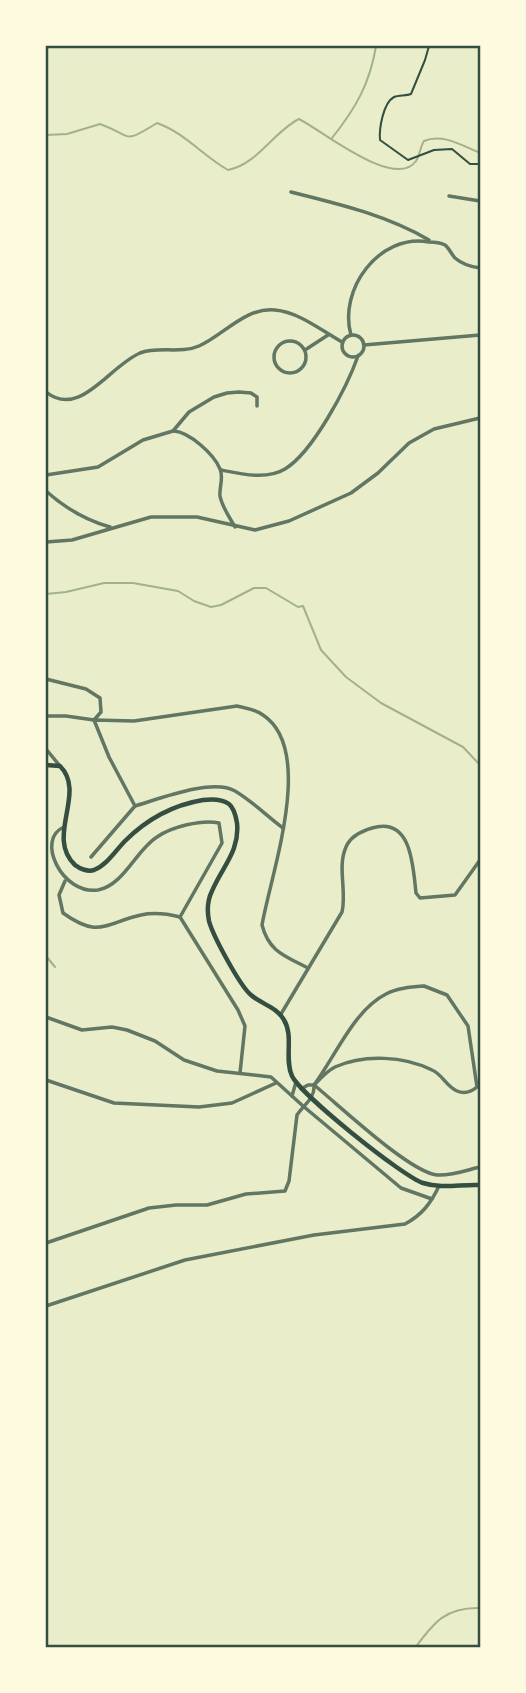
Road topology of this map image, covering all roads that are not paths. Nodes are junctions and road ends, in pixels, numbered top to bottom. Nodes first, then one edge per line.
1 (291, 192) dead end
2 (449, 195) dead end
3 (481, 201) edge
4 (434, 243) junction
5 (481, 268) edge
6 (328, 335) junction
7 (351, 335) junction
8 (481, 335) edge
9 (342, 342) junction
10 (364, 345) junction
11 (305, 350) junction
12 (358, 356) junction
13 (46, 392) edge
14 (257, 406) dead end
15 (481, 418) edge
16 (173, 431) junction
17 (221, 470) junction
18 (46, 475) edge
19 (46, 491) edge
20 (235, 527) junction
21 (112, 528) junction
22 (46, 542) edge
23 (46, 679) edge
24 (46, 716) edge
25 (94, 720) junction
26 (46, 750) edge
27 (46, 764) edge
28 (60, 766) junction
29 (135, 806) junction
30 (64, 827) junction
31 (283, 828) junction
32 (90, 857) dead end
33 (481, 860) edge
34 (65, 880) junction
35 (180, 916) junction
36 (308, 968) junction
37 (281, 1014) junction
38 (46, 1017) edge
39 (240, 1073) junction
40 (46, 1080) edge
41 (277, 1083) junction
42 (314, 1084) junction
43 (299, 1086) junction
44 (292, 1096) junction
45 (312, 1099) junction
46 (303, 1106) junction
47 (481, 1167) edge
48 (481, 1185) edge
49 (439, 1186) junction
50 (432, 1199) junction
51 (46, 1243) edge
52 (46, 1306) edge

1 - 4 street
2 - 3 street
4 - 5 street
4 - 7 street
6 - 9 street
6 - 11 street
6 - 13 street
7 - 9 street
7 - 10 street
8 - 10 street
9 - 12 street
10 - 12 street
11 - 11 street
12 - 17 street
14 - 16 street
15 - 20 street
16 - 17 street
16 - 18 street
17 - 20 street
19 - 21 street
20 - 21 street
21 - 22 street
23 - 25 street
24 - 25 street
25 - 29 street
25 - 31 street
26 - 27 street
26 - 28 street
27 - 28 main road
28 - 30 main road
29 - 31 street
29 - 32 street
30 - 34 street
30 - 37 main road
31 - 36 street
33 - 36 street
34 - 35 street
34 - 35 street
35 - 39 street
36 - 37 street
37 - 43 main road
38 - 39 street
39 - 41 street
40 - 41 street
41 - 44 street
42 - 42 street
42 - 43 street
42 - 45 street
42 - 47 street
43 - 44 street
43 - 45 main road
44 - 46 street
45 - 46 street
45 - 49 main road
46 - 50 street
46 - 51 street
48 - 49 main road
49 - 50 street
50 - 52 street

